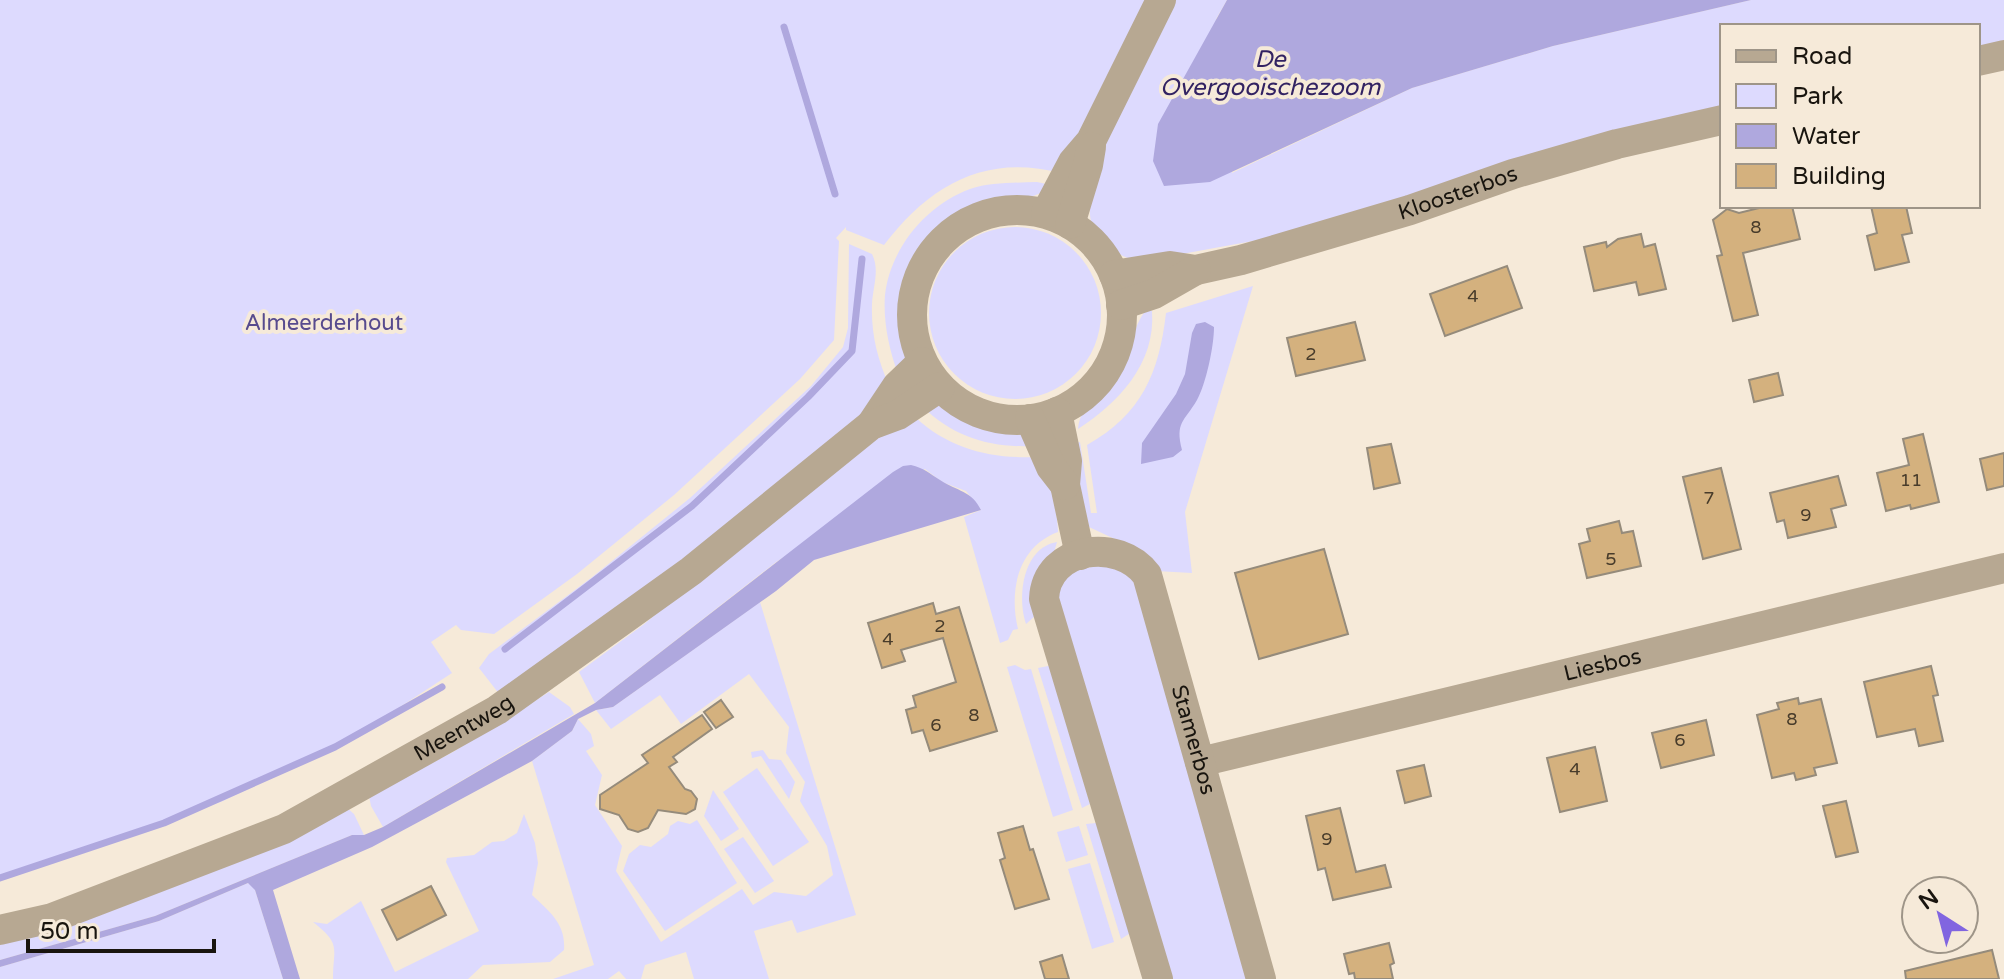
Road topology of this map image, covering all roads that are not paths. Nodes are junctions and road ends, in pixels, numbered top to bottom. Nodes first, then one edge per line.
1 (1161, 0) edge
2 (2004, 55) edge
3 (1980, 61) edge
4 (1720, 120) edge
5 (1058, 218) junction
6 (1196, 270) junction
7 (1114, 275) junction
8 (1121, 305) junction
9 (922, 362) junction
10 (940, 387) junction
11 (1044, 415) junction
12 (871, 425) junction
13 (1080, 555) junction
14 (2004, 568) edge
15 (1200, 762) junction
16 (0, 930) edge
17 (1158, 979) edge
18 (1261, 979) edge

1 - 5 street
2 - 3 street
4 - 6 street, Kloosterbos
5 - 7 street
5 - 9 street
6 - 7 street, Kloosterbos
6 - 8 street, Kloosterbos
7 - 8 street
8 - 11 street
9 - 10 street
9 - 12 street, Meentweg
10 - 11 street
10 - 12 street, Meentweg
11 - 13 street
12 - 16 street, Meentweg
13 - 15 street, Stamerbos
13 - 17 street
14 - 15 street, Liesbos
15 - 18 street, Stamerbos

